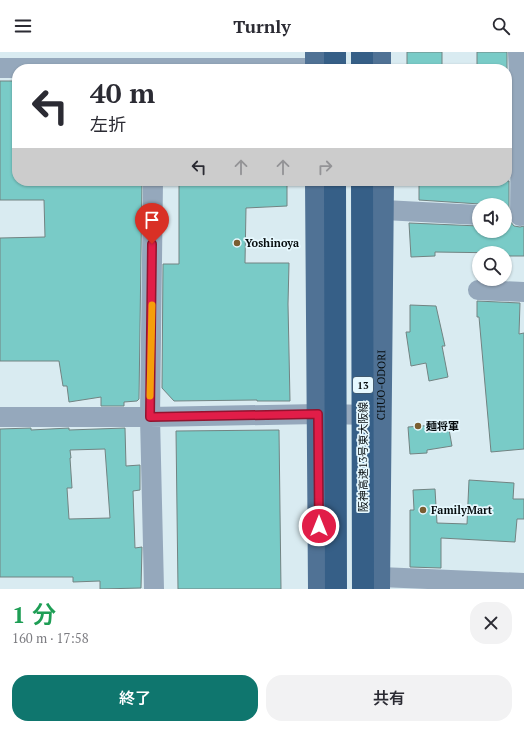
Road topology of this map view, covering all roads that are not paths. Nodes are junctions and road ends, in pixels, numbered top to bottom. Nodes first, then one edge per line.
1 (335, 52) edge
2 (362, 52) edge
3 (380, 52) edge
4 (518, 52) edge
5 (155, 63) edge
6 (124, 64) edge
7 (321, 64) edge
8 (362, 64) edge
9 (380, 64) edge
10 (0, 68) edge
11 (12, 68) edge
12 (517, 117) edge
13 (153, 186) edge
14 (316, 186) edge
15 (335, 186) edge
16 (362, 186) edge
17 (383, 186) edge
18 (384, 210) junction
19 (472, 214) edge
20 (516, 216) edge
21 (478, 290) dead end
22 (524, 292) edge
23 (318, 414) junction
24 (380, 415) junction
25 (0, 417) edge
26 (150, 417) junction
27 (524, 583) edge
28 (374, 585) edge
29 (486, 585) edge
30 (154, 589) edge
31 (319, 589) edge
32 (336, 589) edge

1 - 7 highway
2 - 8 highway
3 - 9 main road
4 - 12 street
5 - 6 street
5 - 7 street
10 - 11 street
12 - 20 street
13 - 26 street
14 - 23 main road
15 - 32 highway, bridge
16 - 28 highway, 阪神高速13号東大阪線 / 13, bridge
17 - 18 main road, CHUO-ODORI
18 - 19 street
18 - 24 main road, CHUO-ODORI
21 - 22 street
23 - 24 street
23 - 26 street
23 - 31 main road
24 - 28 main road, CHUO-ODORI
25 - 26 street
26 - 30 street
27 - 29 street
28 - 29 street

